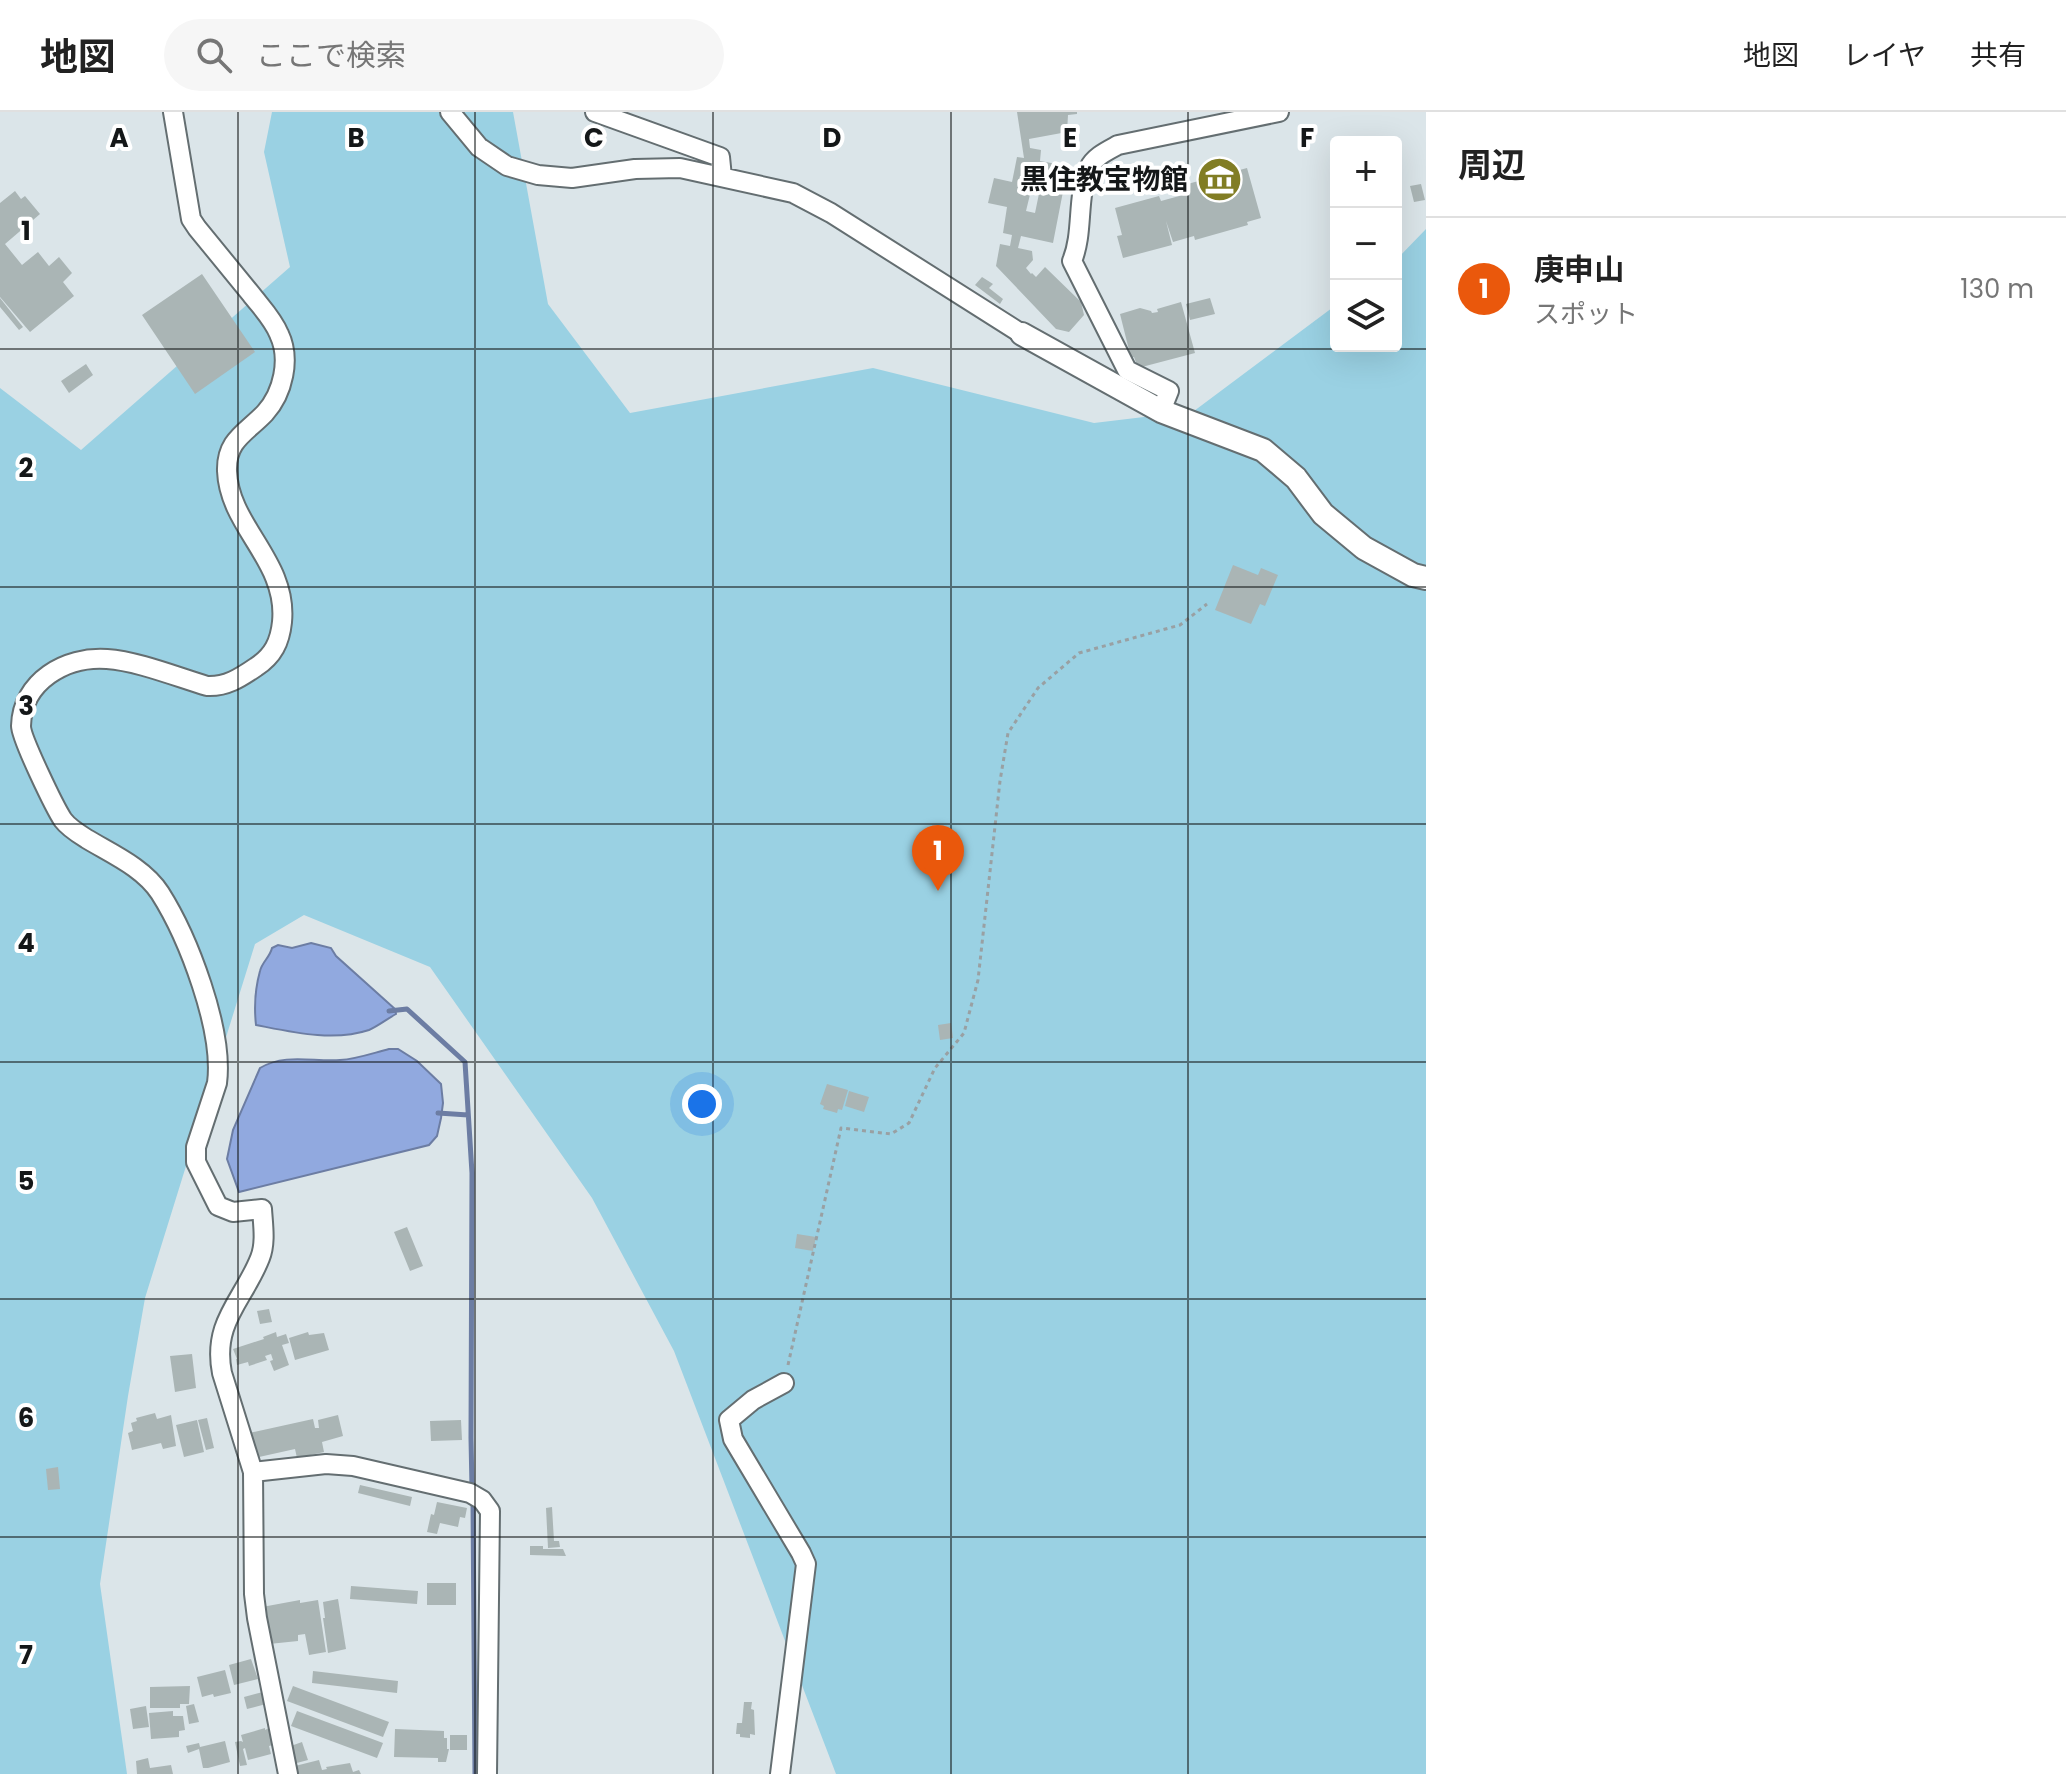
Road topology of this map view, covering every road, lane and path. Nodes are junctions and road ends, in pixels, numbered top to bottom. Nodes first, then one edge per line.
1 (173, 112) edge
2 (450, 112) edge
3 (595, 112) edge
4 (1279, 112) edge
5 (722, 177) junction
6 (1022, 334) joint
7 (1161, 411) junction
8 (1426, 578) edge
9 (1207, 604) dead end
10 (784, 1383) joint
11 (253, 1472) junction
12 (288, 1774) edge
13 (487, 1774) edge
14 (780, 1774) edge

1 - 11 street
2 - 5 street
3 - 5 street
4 - 7 street
5 - 6 street
6 - 7 street
7 - 8 street
9 - 10 path
10 - 14 street
11 - 12 street
11 - 13 street

